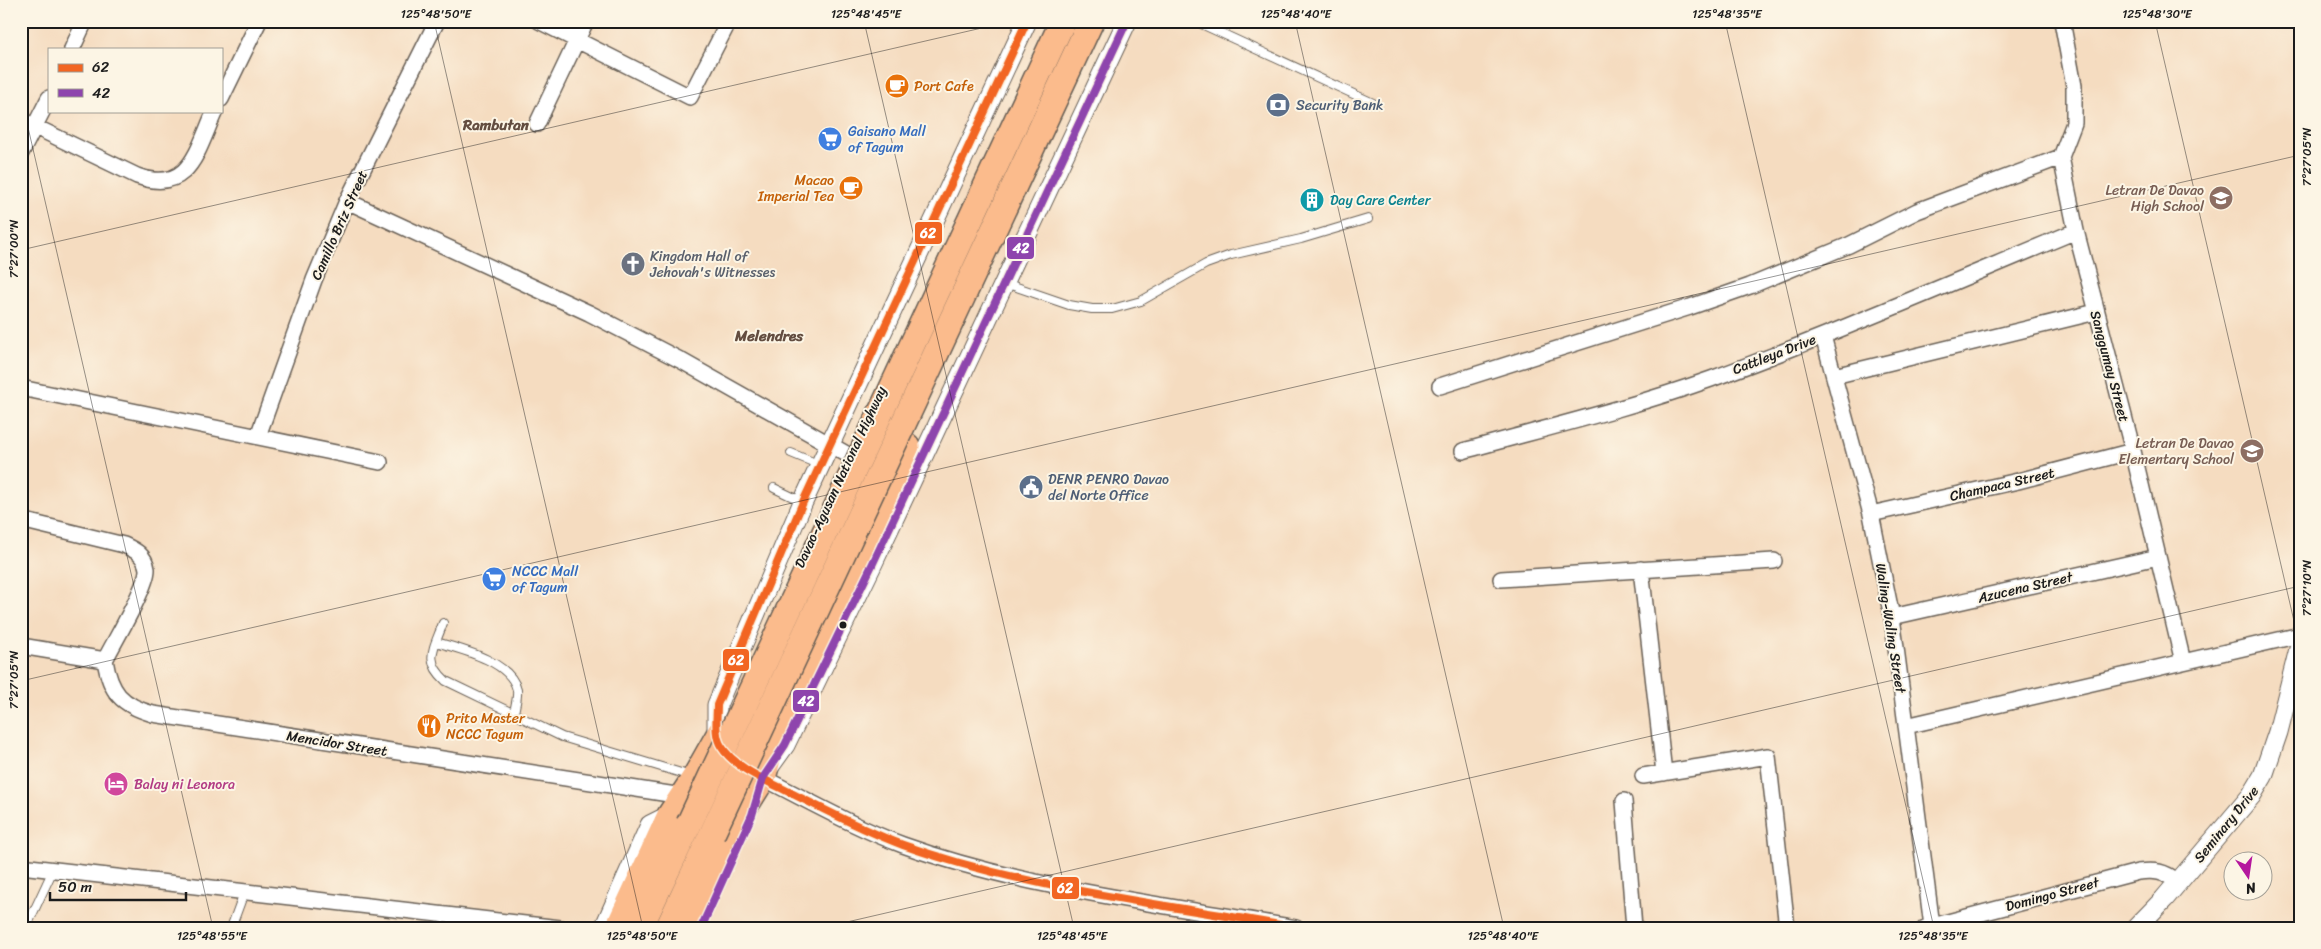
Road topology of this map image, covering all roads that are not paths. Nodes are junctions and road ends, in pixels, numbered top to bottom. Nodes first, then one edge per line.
1 (85, 21) edge
2 (259, 21) edge
3 (438, 21) edge
4 (539, 21) edge
5 (586, 21) edge
6 (730, 21) edge
7 (1027, 21) edge
8 (1053, 21) edge
9 (1063, 21) edge
10 (1091, 21) edge
11 (1127, 21) edge
12 (1195, 21) edge
13 (2062, 21) edge
14 (577, 40) junction
15 (72, 48) edge
16 (222, 97) edge
17 (48, 99) edge
18 (1373, 103) dead end
19 (215, 112) edge
20 (28, 123) edge
21 (537, 124) dead end
22 (992, 151) junction
23 (21, 153) edge
24 (2061, 157) junction
25 (347, 201) junction
26 (969, 201) junction
27 (1009, 219) junction
28 (1368, 219) dead end
29 (2076, 231) junction
30 (1005, 283) junction
31 (2096, 312) junction
32 (1823, 336) junction
33 (1834, 376) junction
34 (1440, 386) dead end
35 (21, 388) edge
36 (258, 436) junction
37 (839, 451) junction
38 (1463, 451) dead end
39 (2133, 451) junction
40 (791, 453) dead end
41 (380, 462) dead end
42 (820, 465) junction
43 (774, 488) dead end
44 (803, 502) junction
45 (1871, 514) junction
46 (21, 520) edge
47 (2158, 557) junction
48 (865, 560) junction
49 (1774, 561) dead end
50 (1641, 569) junction
51 (1501, 579) dead end
52 (1892, 617) junction
53 (443, 623) dead end
54 (2300, 635) edge
55 (436, 642) junction
56 (2300, 645) edge
57 (21, 646) edge
58 (105, 660) junction
59 (2183, 662) junction
60 (514, 713) junction
61 (1906, 726) junction
62 (717, 739) junction
63 (1664, 772) junction
64 (1642, 776) dead end
65 (762, 778) junction
66 (687, 797) junction
67 (1624, 801) dead end
68 (21, 866) edge
69 (53, 870) junction
70 (2178, 882) junction
71 (245, 890) junction
72 (1278, 926) edge
73 (1928, 927) edge
74 (26, 928) edge
75 (232, 928) edge
76 (560, 928) edge
77 (604, 928) edge
78 (618, 928) edge
79 (640, 928) edge
80 (668, 928) edge
81 (688, 928) edge
82 (701, 928) edge
83 (1296, 928) edge
84 (1634, 928) edge
85 (1786, 928) edge
86 (2136, 928) edge

1 - 15 street
2 - 16 street
3 - 25 street, Camillo Briz Street
4 - 14 street
5 - 14 street
6 - 14 street
7 - 37 street
8 - 22 highway, Davao-Agusan National Highway
9 - 66 highway, Davao-Agusan National Highway, bridge
10 - 80 highway, bridge
11 - 30 street
12 - 18 lane
13 - 24 street
14 - 21 street
17 - 20 street
19 - 20 street
20 - 23 street
22 - 26 highway, Davao-Agusan National Highway
22 - 27 highway
24 - 29 street, Sanggumay Street
24 - 34 street
25 - 36 street, Camillo Briz Street
25 - 37 street
26 - 27 highway
26 - 37 highway, Davao-Agusan National Highway
27 - 48 highway
28 - 30 lane
29 - 31 street, Sanggumay Street
29 - 32 street, Cattleya Drive
30 - 48 street
31 - 33 street
31 - 39 street, Sanggumay Street
32 - 33 street, Waling-Waling Street
32 - 38 street, Cattleya Drive
33 - 45 street, Waling-Waling Street
35 - 36 street
36 - 41 street
37 - 42 street
37 - 62 highway, Davao-Agusan National Highway
39 - 45 street, Champaca Street
39 - 47 street, Sanggumay Street
40 - 42 lane
42 - 44 street
43 - 44 lane
44 - 62 street
45 - 52 street, Waling-Waling Street
46 - 58 street
47 - 52 street, Azucena Street
47 - 59 street, Sanggumay Street
48 - 65 highway
49 - 50 street
50 - 51 street
50 - 63 street
52 - 61 street, Waling-Waling Street
53 - 55 lane
54 - 59 street
55 - 60 lane
55 - 60 lane
56 - 70 street, Seminary Drive
57 - 58 street
58 - 66 street, Mencidor Street
59 - 61 street
60 - 66 lane
61 - 73 street, Waling-Waling Street
62 - 65 highway
62 - 66 highway, Davao-Agusan National Highway
63 - 64 street
63 - 85 street
65 - 66 highway
65 - 72 street
65 - 81 highway
65 - 82 street
66 - 77 street
66 - 78 highway, Davao-Agusan National Highway
66 - 79 highway, Davao-Agusan National Highway
67 - 84 street
68 - 69 street
69 - 71 street
69 - 74 lane
70 - 73 street, Domingo Street
70 - 86 street, Seminary Drive
71 - 75 lane
71 - 76 street
72 - 83 street

